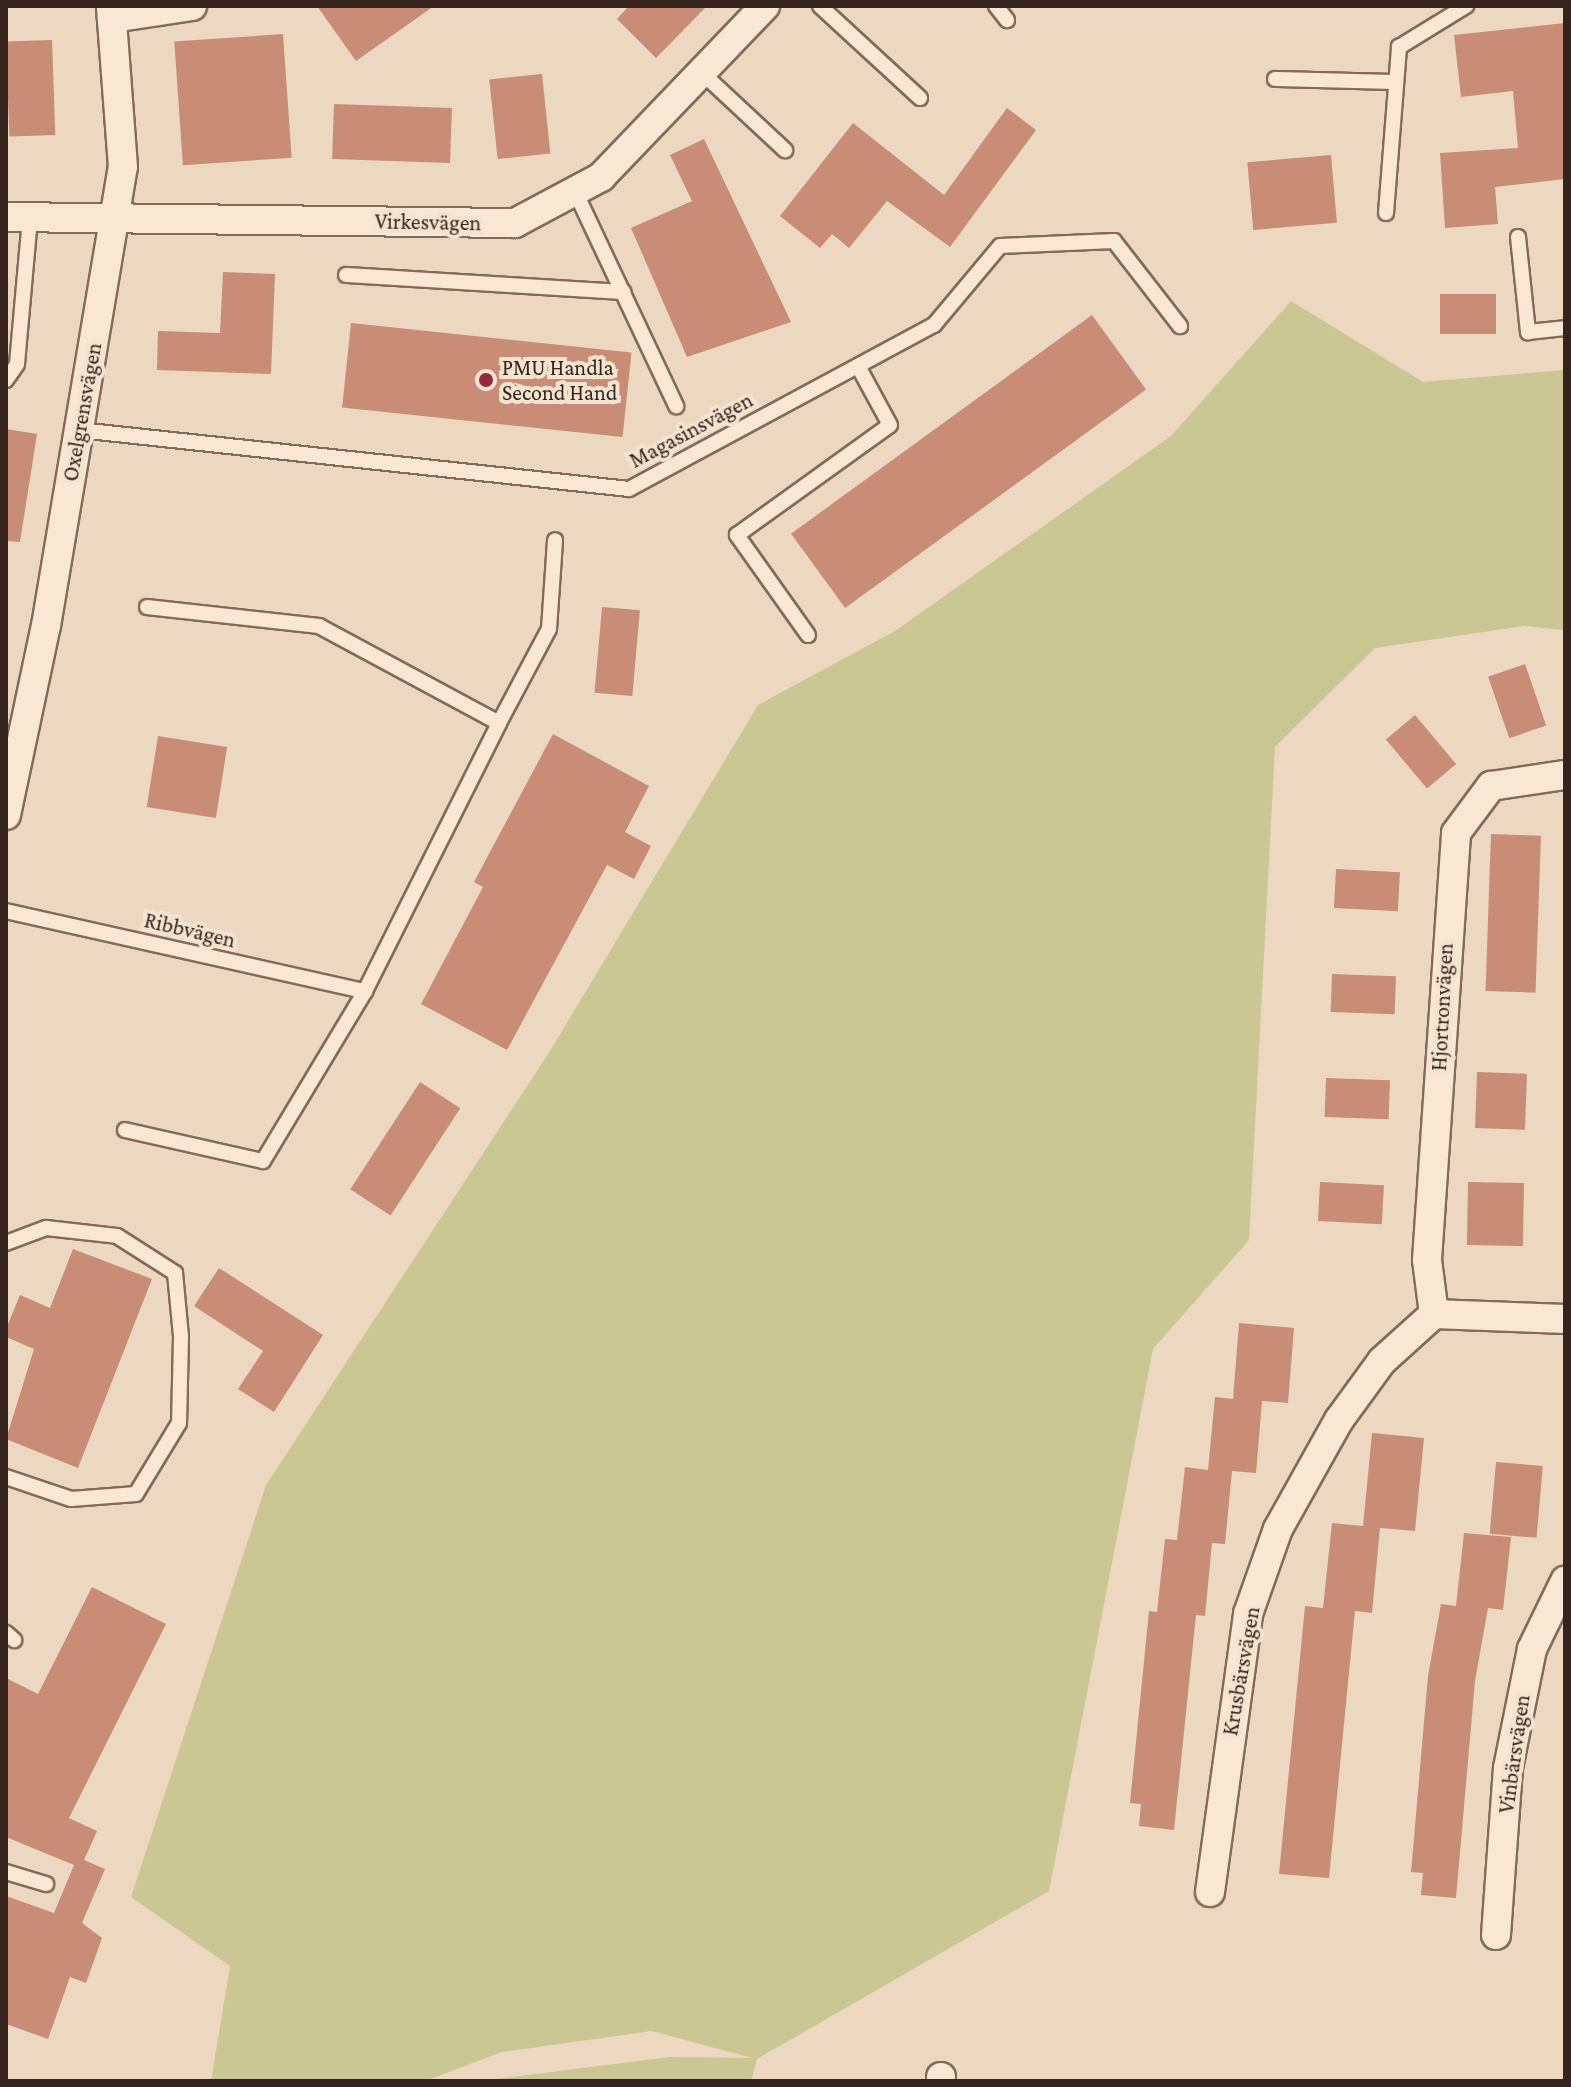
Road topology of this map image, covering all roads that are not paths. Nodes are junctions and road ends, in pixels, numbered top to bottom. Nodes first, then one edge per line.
1 (192, 6) edge
2 (765, 6) edge
3 (820, 6) edge
4 (996, 6) edge
5 (1466, 6) edge
6 (111, 12) edge
7 (1007, 20) dead end
8 (701, 72) junction
9 (1275, 79) dead end
10 (1396, 82) junction
11 (920, 98) dead end
12 (785, 150) dead end
13 (575, 191) junction
14 (1386, 213) dead end
15 (18, 217) edge
16 (115, 217) junction
17 (1518, 237) dead end
18 (346, 275) dead end
19 (623, 292) junction
20 (1180, 326) dead end
21 (1565, 328) edge
22 (858, 366) junction
23 (6, 380) edge
24 (676, 406) dead end
25 (79, 430) junction
26 (555, 540) dead end
27 (147, 607) dead end
28 (808, 635) dead end
29 (499, 723) junction
30 (1565, 775) edge
31 (6, 815) edge
32 (6, 911) edge
33 (365, 991) junction
34 (125, 1130) dead end
35 (7, 1245) edge
36 (1434, 1314) junction
37 (1565, 1319) edge
38 (6, 1477) edge
39 (1565, 1581) edge
40 (6, 1872) edge
41 (46, 1884) dead end
42 (1210, 1892) dead end
43 (1496, 1935) dead end

1 - 6 street
2 - 8 street, Virkesvägen
3 - 11 lane
4 - 7 lane
5 - 10 lane
6 - 16 street, Oxelgrensvägen
8 - 12 lane
8 - 13 street, Virkesvägen
9 - 10 lane
10 - 14 lane
13 - 16 street, Virkesvägen
13 - 19 lane
15 - 16 street, Virkesvägen
15 - 23 lane
16 - 25 street, Oxelgrensvägen
17 - 21 lane
18 - 19 lane
19 - 24 lane
20 - 22 lane, Magasinsvägen
22 - 25 lane, Magasinsvägen
22 - 28 lane
25 - 31 street, Oxelgrensvägen
26 - 29 lane
27 - 29 lane
29 - 33 lane
30 - 36 street, Hjortronvägen
32 - 33 lane, Ribbvägen
33 - 34 lane
35 - 38 lane
36 - 37 street
36 - 42 street, Krusbärsvägen
39 - 43 street, Vinbärsvägen
40 - 41 lane

